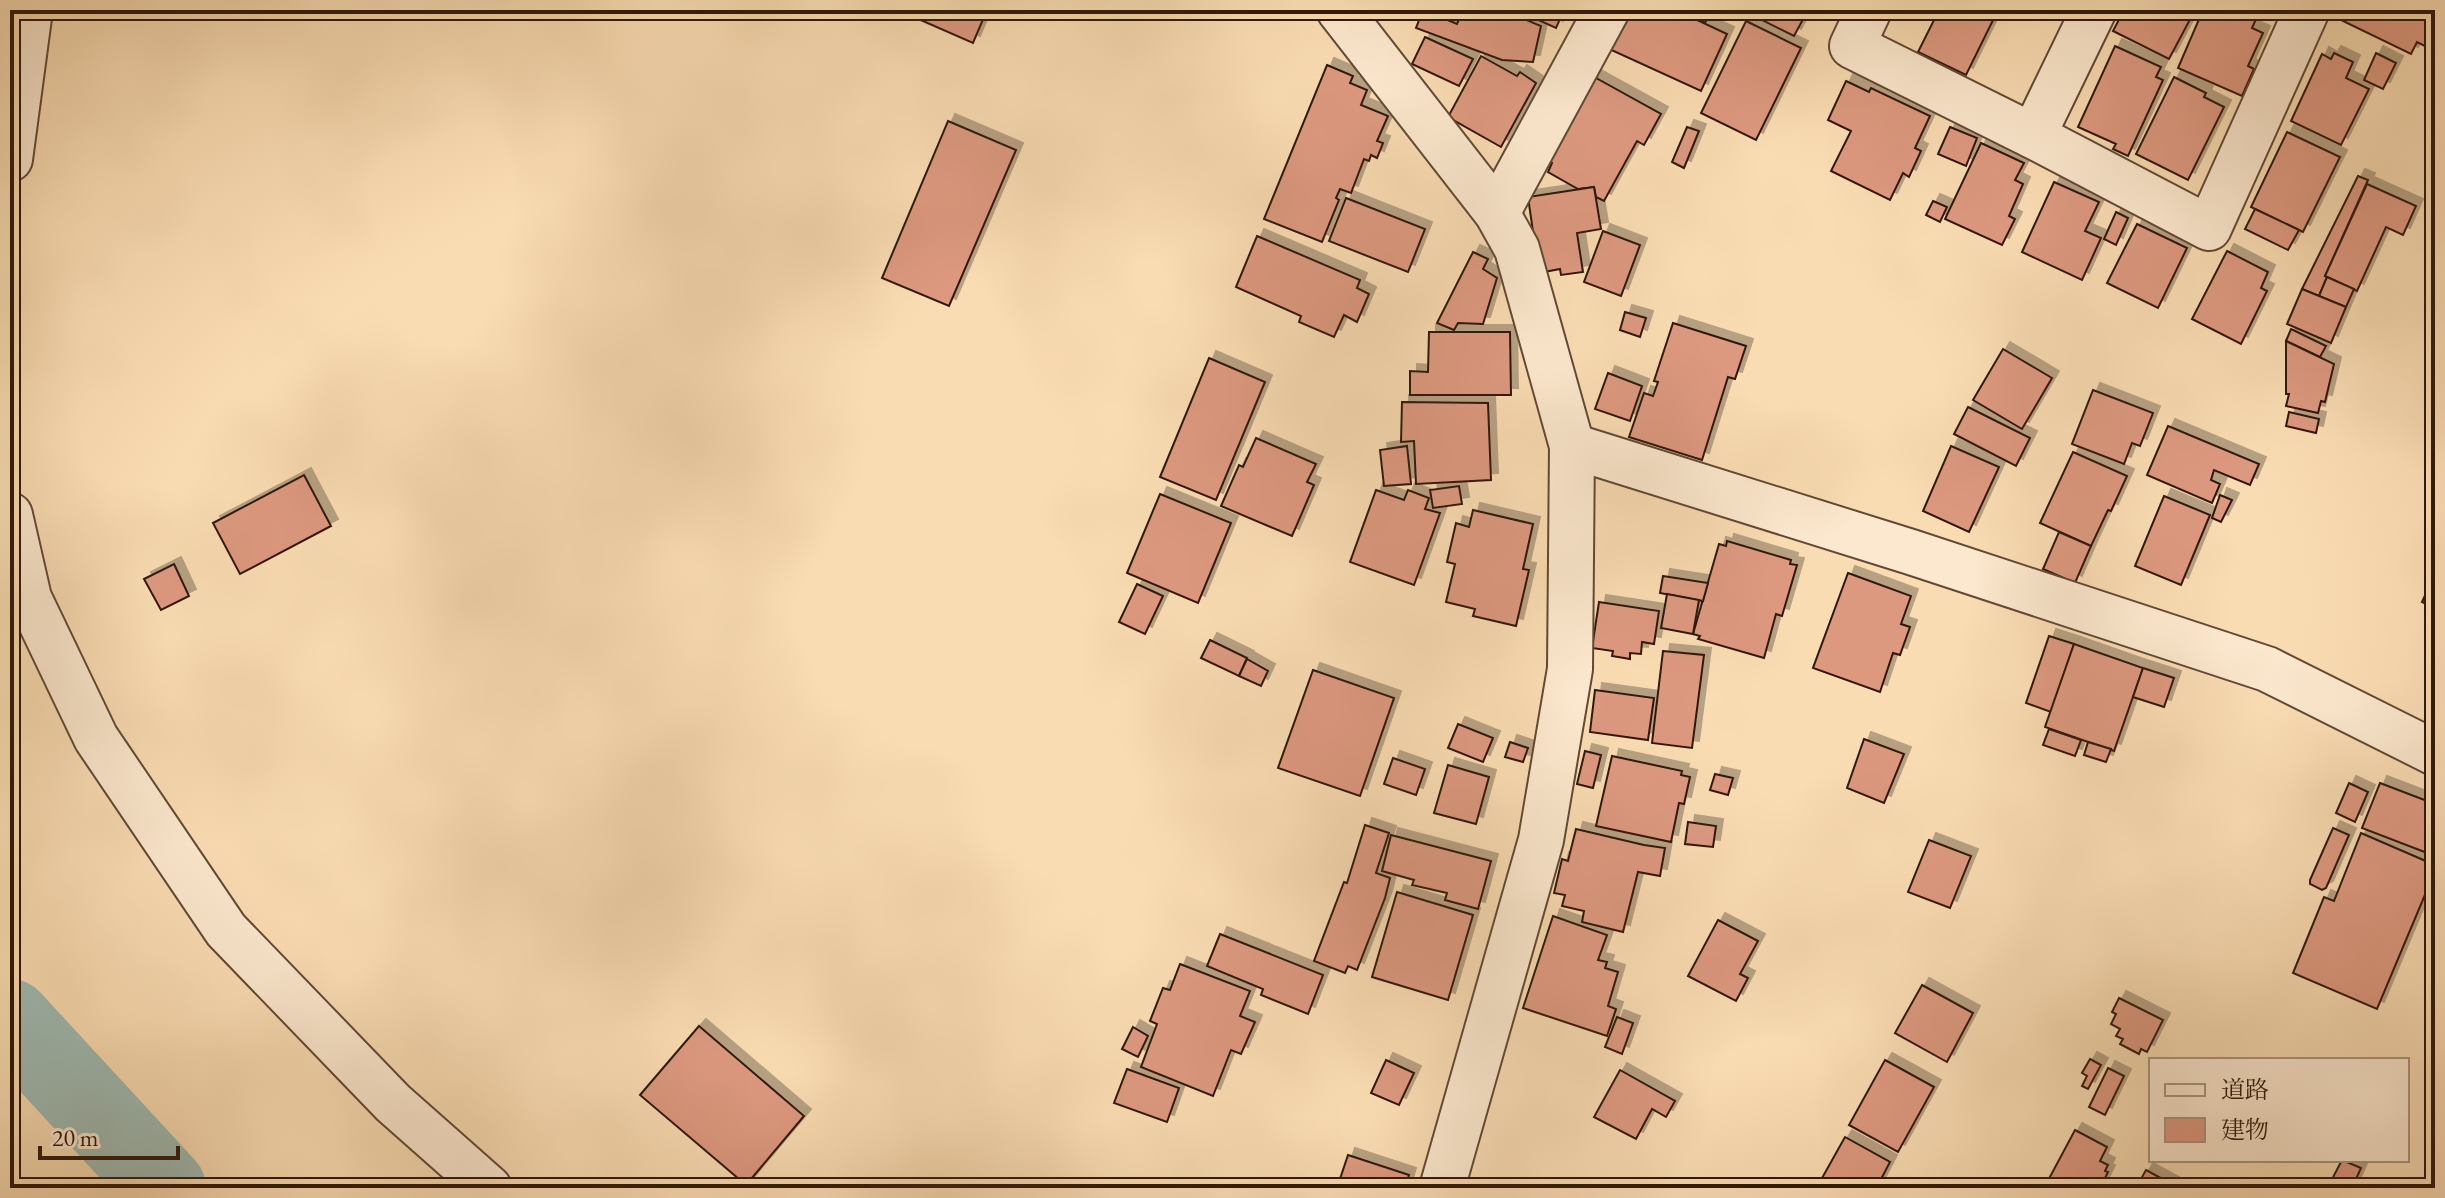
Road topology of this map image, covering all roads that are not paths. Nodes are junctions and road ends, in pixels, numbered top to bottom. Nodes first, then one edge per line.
1 (30, 10) edge
2 (1339, 10) edge
3 (1607, 10) edge
4 (1869, 10) edge
5 (2094, 10) edge
6 (2307, 10) edge
7 (2033, 136) junction
8 (10, 159) edge
9 (1497, 213) junction
10 (1572, 446) junction
11 (10, 515) edge
12 (2435, 753) edge
13 (489, 1188) edge
14 (1442, 1188) edge

1 - 8 street
2 - 9 street
3 - 9 street
4 - 7 street
5 - 7 street
6 - 7 street
9 - 10 street
10 - 12 street
10 - 14 street
11 - 13 street

